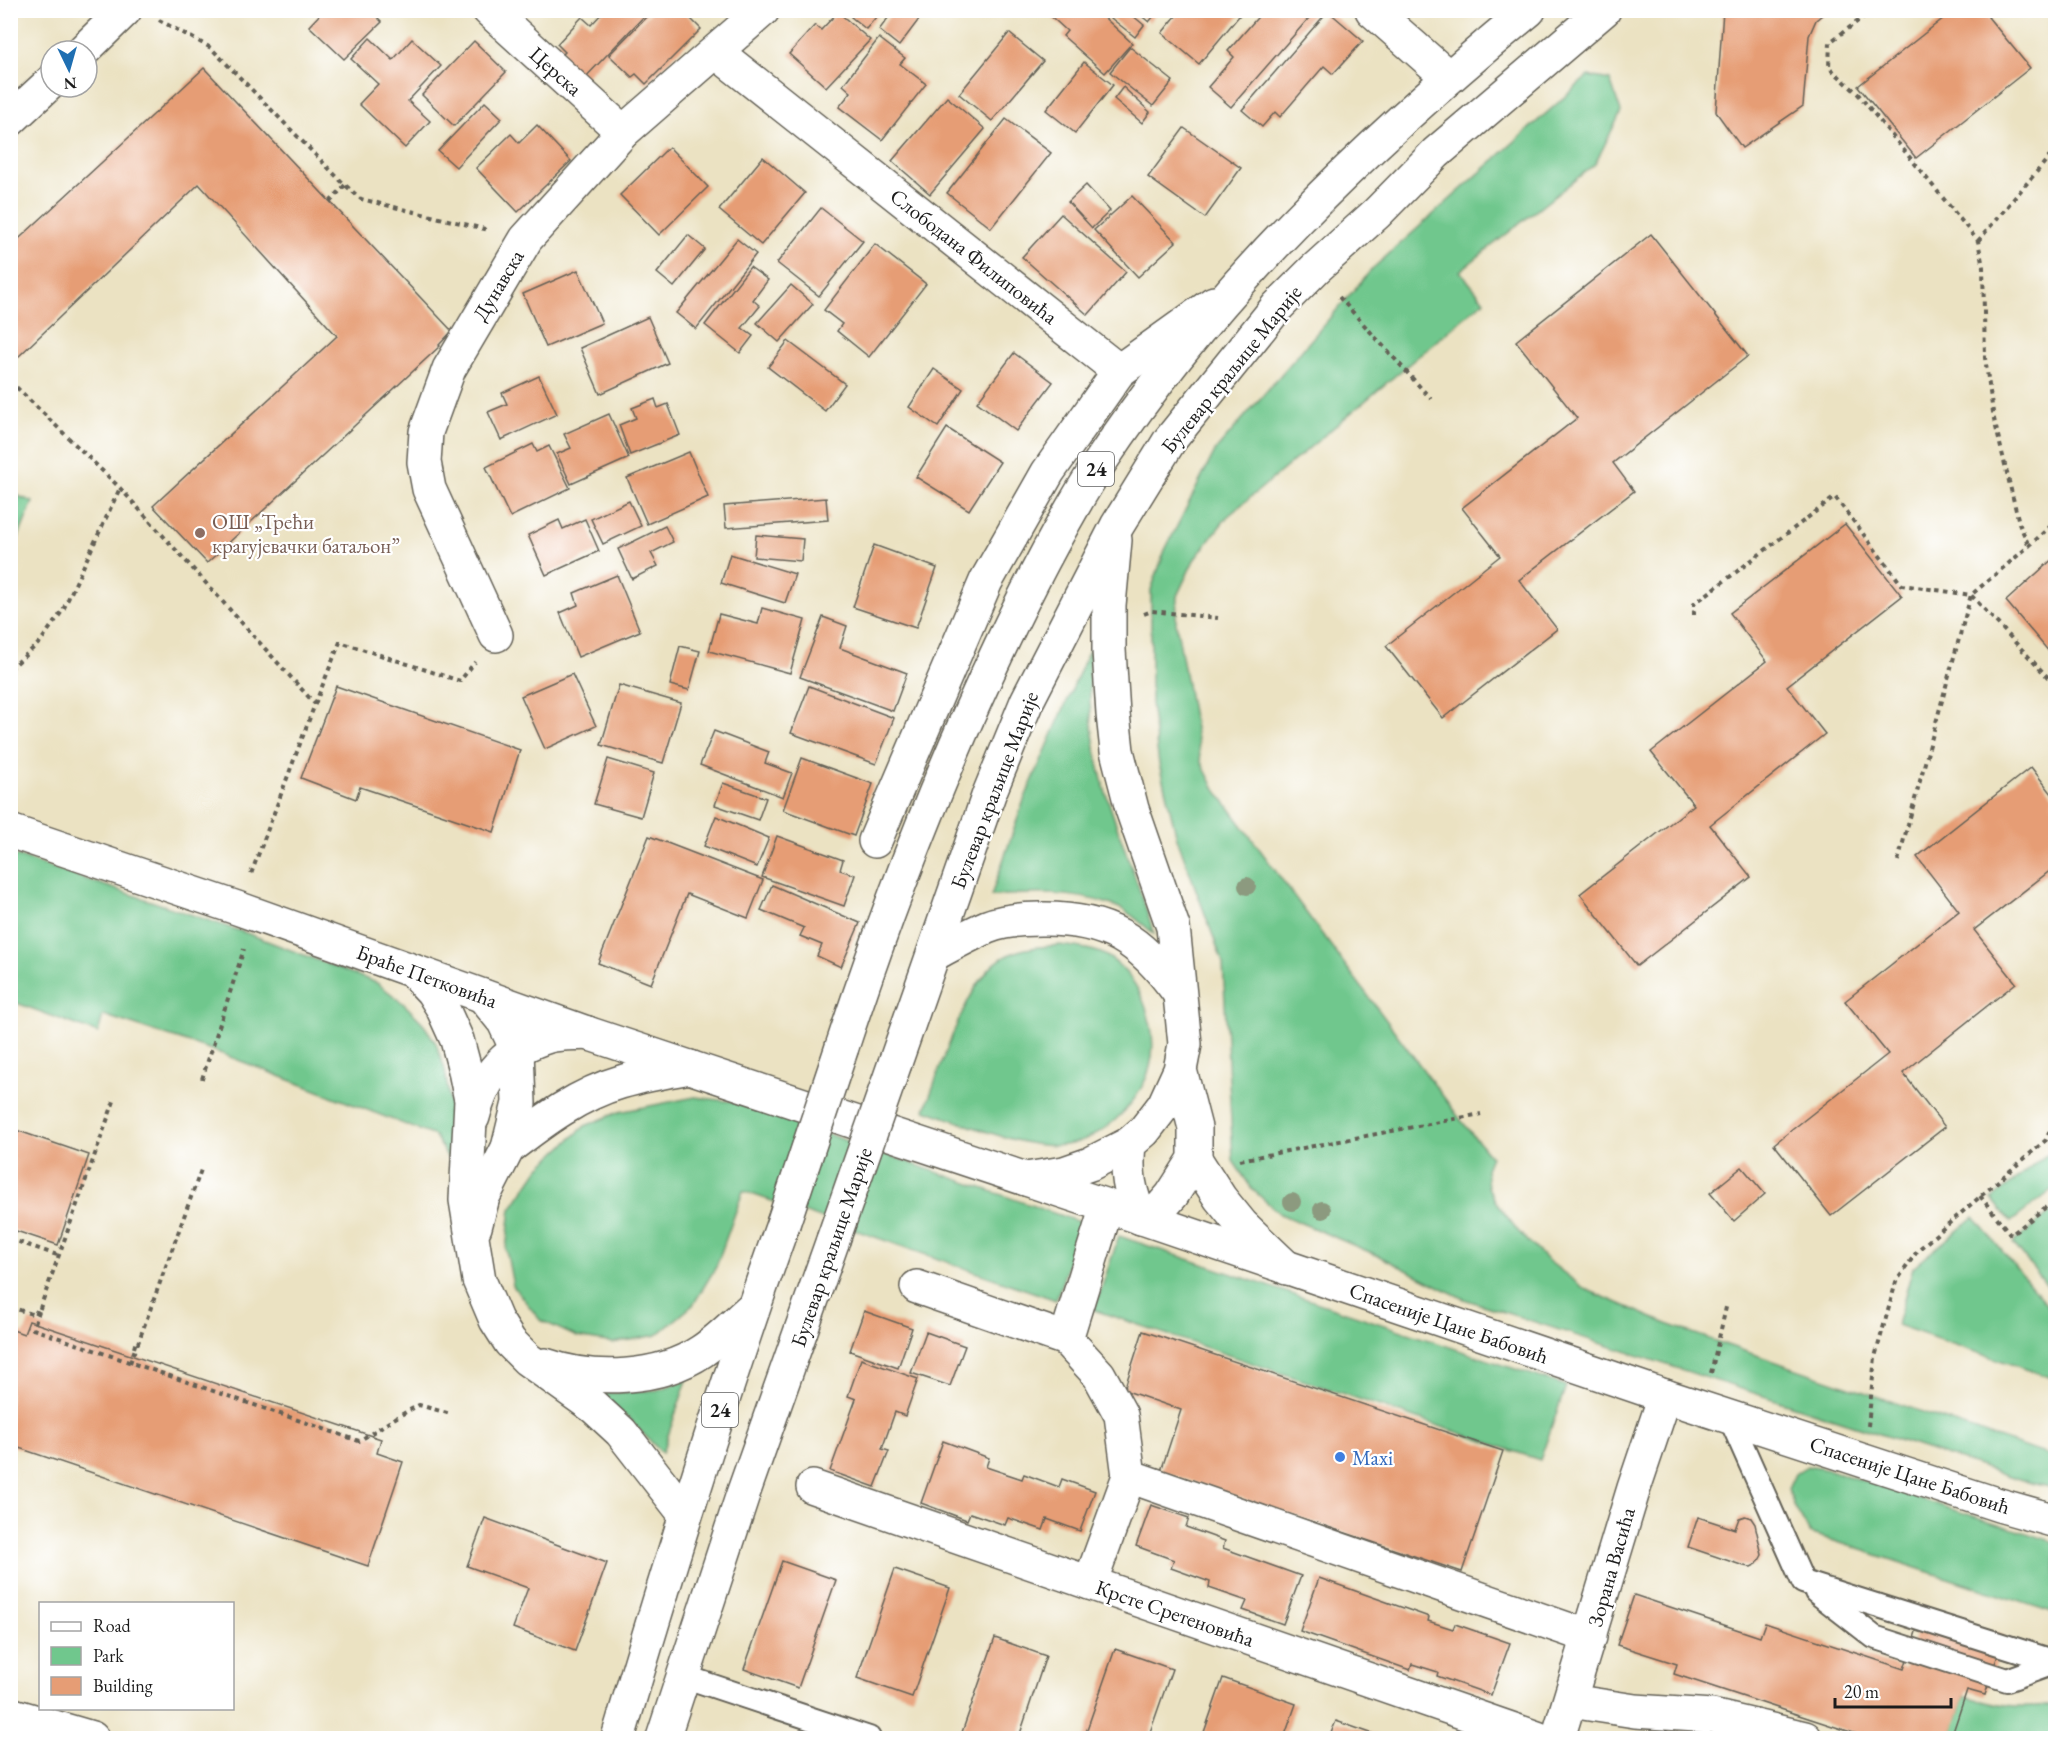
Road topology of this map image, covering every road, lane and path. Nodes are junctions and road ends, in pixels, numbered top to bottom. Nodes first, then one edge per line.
1 (489, 10) edge
2 (763, 10) edge
3 (1372, 10) edge
4 (1529, 10) edge
5 (1604, 10) edge
6 (1873, 10) edge
7 (139, 13) edge
8 (99, 40) edge
9 (717, 52) junction
10 (1448, 77) junction
11 (39, 93) edge
12 (10, 120) edge
13 (623, 132) junction
14 (2055, 149) edge
15 (345, 185) junction
16 (330, 202) dead end
17 (526, 239) junction
18 (1978, 241) junction
19 (1315, 269) junction
20 (1235, 288) junction
21 (1119, 371) junction
22 (10, 381) edge
23 (1431, 399) dead end
24 (120, 488) junction
25 (2055, 521) edge
26 (1117, 526) junction
27 (2029, 546) junction
28 (1971, 595) junction
29 (1152, 610) dead end
30 (1694, 615) dead end
31 (1218, 618) dead end
32 (496, 635) dead end
33 (10, 669) edge
34 (460, 681) dead end
35 (2055, 686) edge
36 (315, 704) junction
37 (10, 831) edge
38 (875, 841) dead end
39 (1898, 861) dead end
40 (246, 912) junction
41 (934, 954) junction
42 (413, 971) junction
43 (1179, 993) junction
44 (483, 996) junction
45 (587, 1033) junction
46 (517, 1050) junction
47 (690, 1067) junction
48 (1180, 1070) junction
49 (202, 1079) dead end
50 (114, 1101) dead end
51 (1481, 1114) dead end
52 (2055, 1116) edge
53 (844, 1119) joint
54 (468, 1137) junction
55 (1129, 1144) junction
56 (508, 1148) junction
57 (1195, 1159) junction
58 (1233, 1161) dead end
59 (202, 1167) dead end
60 (1026, 1179) junction
61 (1980, 1196) junction
62 (2055, 1199) edge
63 (1107, 1206) junction
64 (1142, 1218) junction
65 (473, 1235) junction
66 (10, 1239) edge
67 (60, 1256) junction
68 (1287, 1268) junction
69 (917, 1287) dead end
70 (1726, 1303) dead end
71 (10, 1307) edge
72 (753, 1307) junction
73 (39, 1312) junction
74 (1066, 1339) junction
75 (527, 1359) junction
76 (123, 1360) junction
77 (130, 1363) junction
78 (120, 1367) dead end
79 (1665, 1396) junction
80 (1716, 1412) junction
81 (451, 1414) dead end
82 (1864, 1459) junction
83 (1129, 1476) junction
84 (813, 1487) dead end
85 (685, 1514) junction
86 (2055, 1521) edge
87 (1803, 1582) junction
88 (1090, 1583) junction
89 (1590, 1637) junction
90 (2055, 1663) edge
91 (683, 1676) junction
92 (1570, 1701) junction
93 (10, 1714) edge
94 (92, 1738) edge
95 (618, 1738) edge
96 (663, 1738) edge
97 (869, 1738) edge
98 (1537, 1738) edge
99 (1558, 1738) edge
100 (1805, 1738) edge

1 - 13 street, Церска
2 - 9 street, Дунавска
3 - 10 street
4 - 10 street, 24
5 - 19 street, Булевар краљице Марије / 24
6 - 18 path
7 - 8 street
7 - 15 path
9 - 13 street, Дунавска
9 - 21 street, Слободана Филиповића
10 - 20 street, 24
11 - 12 street
13 - 17 street, Дунавска
14 - 18 path
15 - 16 path
15 - 17 path
17 - 32 street, Дунавска
18 - 27 path
19 - 23 path
19 - 26 street, Булевар краљице Марије / 24
20 - 21 street
20 - 72 street, 24, bridge
21 - 38 street
22 - 24 path
24 - 33 path
24 - 36 path
25 - 27 path
26 - 41 street, Булевар краљице Марије / 24
26 - 43 street
27 - 28 path
28 - 30 path
28 - 35 path
28 - 39 path
29 - 31 path
34 - 36 path
36 - 40 path
37 - 40 street, Браће Петковића
40 - 42 street, Браће Петковића
40 - 49 path
41 - 43 street
41 - 91 street, Булевар краљице Марије / 24, bridge
42 - 44 street, Браће Петковића
42 - 54 street
43 - 48 street
44 - 45 street, Браће Петковића
44 - 46 street
45 - 46 street
45 - 47 street, Браће Петковића
46 - 54 street
46 - 56 street
47 - 53 street, Браће Петковића
47 - 56 street
48 - 55 street
48 - 57 street
50 - 67 path
51 - 58 path
52 - 61 path
53 - 60 street, Спасеније Цане Бабовић
54 - 65 street
55 - 60 street
55 - 64 street
56 - 65 street
57 - 64 street
57 - 68 street
59 - 77 path
60 - 63 street, Спасеније Цане Бабовић
61 - 62 path
61 - 82 path
63 - 64 street, Спасеније Цане Бабовић
63 - 74 street
64 - 68 street, Спасеније Цане Бабовић
65 - 75 street
66 - 67 path
67 - 73 path
68 - 79 street, Спасеније Цане Бабовић
69 - 74 street
70 - 80 path
71 - 73 path
72 - 75 street
72 - 85 street, 24
73 - 76 path
74 - 83 street
75 - 85 street
76 - 77 path
76 - 78 path
77 - 81 path
79 - 80 street, Спасеније Цане Бабовић
79 - 89 street, Зорана Васића
80 - 82 street, Спасеније Цане Бабовић
80 - 87 lane
82 - 86 street, Спасеније Цане Бабовић
83 - 88 street
83 - 89 street
84 - 88 street, Крсте Сретеновића
85 - 95 street, 24
87 - 90 lane
87 - 90 lane
88 - 98 street, Крсте Сретеновића
89 - 92 street, Зорана Васића
91 - 96 street, Булевар краљице Марије / 24
91 - 97 lane
92 - 99 street, Зорана Васића
92 - 100 street
93 - 94 street

